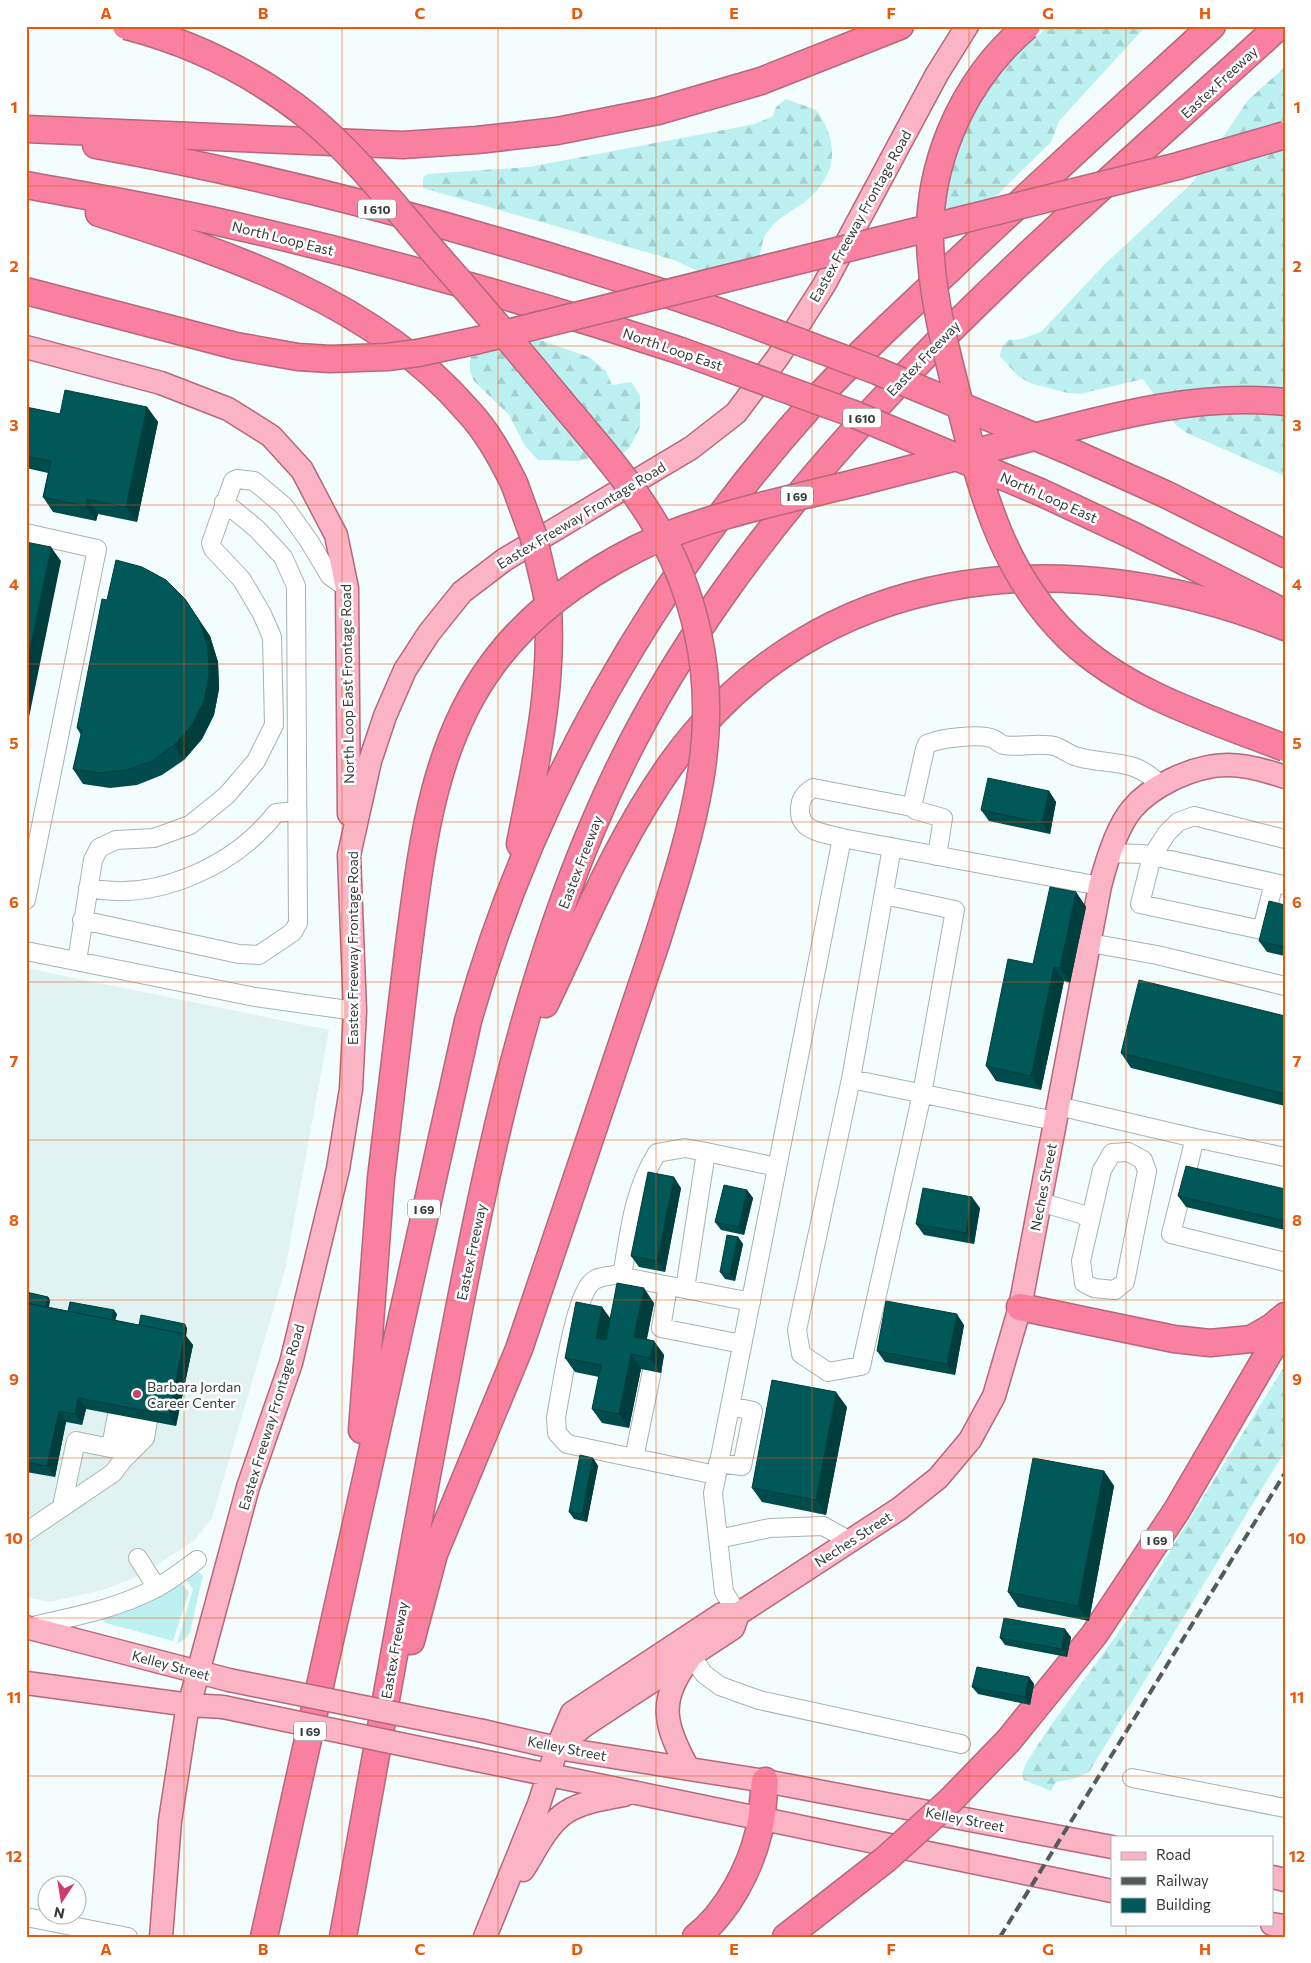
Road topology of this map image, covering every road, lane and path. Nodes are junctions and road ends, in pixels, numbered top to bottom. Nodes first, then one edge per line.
1 (126, 26) edge
2 (900, 26) edge
3 (968, 26) edge
4 (1027, 26) edge
5 (1212, 26) edge
6 (1280, 26) edge
7 (26, 131) edge
8 (1285, 135) edge
9 (26, 185) edge
10 (26, 190) edge
11 (26, 291) edge
12 (26, 347) edge
13 (1285, 402) edge
14 (224, 502) junction
15 (26, 533) edge
16 (1285, 554) edge
17 (347, 588) junction
18 (1285, 613) edge
19 (1285, 627) edge
20 (298, 630) junction
21 (272, 638) junction
22 (296, 724) junction
23 (274, 725) junction
24 (1285, 748) edge
25 (1285, 777) edge
26 (1161, 786) junction
27 (912, 806) junction
28 (296, 811) junction
29 (842, 838) junction
30 (1285, 840) edge
31 (892, 847) junction
32 (1109, 853) junction
33 (349, 856) junction
34 (937, 856) junction
35 (1152, 856) junction
36 (1279, 884) edge
37 (1100, 886) junction
38 (88, 888) junction
39 (509, 892) junction
40 (884, 895) junction
41 (26, 900) edge
42 (82, 920) junction
43 (1090, 942) junction
44 (26, 951) edge
45 (76, 961) junction
46 (1285, 986) edge
47 (355, 1010) junction
48 (851, 1079) junction
49 (922, 1094) junction
50 (505, 1097) junction
51 (1057, 1113) junction
52 (1195, 1138) junction
53 (706, 1152) junction
54 (1285, 1157) edge
55 (777, 1167) junction
56 (1040, 1202) junction
57 (1090, 1220) junction
58 (1285, 1262) edge
59 (622, 1277) junction
60 (676, 1288) junction
61 (750, 1302) junction
62 (1020, 1307) junction
63 (1285, 1316) edge
64 (1285, 1325) edge
65 (742, 1344) junction
66 (652, 1371) edge
67 (730, 1406) junction
68 (119, 1453) junction
69 (634, 1458) junction
70 (717, 1469) junction
71 (62, 1506) junction
72 (355, 1531) junction
73 (26, 1532) edge
74 (718, 1539) junction
75 (850, 1541) junction
76 (138, 1558) dead end
77 (197, 1560) dead end
78 (157, 1588) junction
79 (738, 1614) junction
80 (27, 1627) edge
81 (692, 1657) junction
82 (200, 1673) junction
83 (26, 1683) edge
84 (190, 1705) junction
85 (961, 1744) dead end
86 (557, 1748) junction
87 (688, 1768) junction
88 (548, 1775) junction
89 (1132, 1778) dead end
90 (765, 1781) junction
91 (370, 1793) junction
92 (634, 1793) junction
93 (1285, 1808) edge
94 (761, 1818) junction
95 (1111, 1847) edge
96 (1111, 1891) edge
97 (496, 1911) junction
98 (26, 1917) edge
99 (128, 1937) edge
100 (161, 1937) edge
101 (264, 1937) edge
102 (343, 1937) edge
103 (484, 1937) edge
104 (696, 1937) edge
105 (786, 1937) edge

1 - 91 highway, bridge
2 - 7 highway
3 - 33 main road, Eastex Freeway Frontage Road
4 - 24 highway, bridge
5 - 39 highway, I 69
6 - 50 highway, Eastex Freeway / I 69
7 - 16 highway, I 610, bridge
8 - 11 highway, bridge
9 - 18 highway, North Loop East / I 610, bridge
10 - 39 highway, bridge
12 - 17 main road, North Loop East Frontage Road
13 - 72 highway, bridge
14 - 17 street
14 - 20 street
14 - 21 street
15 - 41 street
17 - 33 main road, North Loop East Frontage Road
19 - 50 highway
20 - 21 street
20 - 22 street
21 - 23 street
22 - 23 street
22 - 28 street
23 - 38 street
25 - 26 main road, Neches Street
26 - 27 street
26 - 32 main road, Neches Street
27 - 29 street
27 - 34 street
28 - 38 street
28 - 42 street
29 - 31 street
29 - 55 street
30 - 35 street
31 - 34 street
31 - 40 street
32 - 35 street
32 - 37 main road, Neches Street
33 - 47 main road, Eastex Freeway Frontage Road
34 - 37 street
35 - 36 street
35 - 36 street
37 - 43 main road, Neches Street
38 - 42 street
39 - 72 highway, I 69
40 - 48 street
40 - 49 street
42 - 45 street
43 - 46 street
43 - 51 main road, Neches Street
44 - 45 street
45 - 47 street
47 - 82 main road, Eastex Freeway Frontage Road
48 - 49 street
48 - 49 street
49 - 51 street
50 - 91 highway, Eastex Freeway / I 69
51 - 52 street
51 - 56 main road, Neches Street
52 - 54 street
52 - 58 street
53 - 55 street
53 - 59 street
53 - 60 street
55 - 61 street
56 - 57 street
56 - 62 main road, Neches Street
57 - 57 street
59 - 60 street
59 - 69 street
60 - 61 street
60 - 65 street
61 - 65 street
62 - 63 highway
62 - 75 main road, Neches Street
64 - 105 highway, I 69, bridge
65 - 67 street
66 - 69 street
67 - 70 street
67 - 70 street
68 - 68 street
68 - 71 street
68 - 71 street
69 - 70 street
70 - 74 street
71 - 73 street
72 - 101 highway, I 69
74 - 75 street
74 - 79 street
75 - 79 main road, Neches Street
76 - 78 street
77 - 78 street
78 - 80 street
79 - 81 main road, Neches Street
79 - 86 main road, Neches Street
80 - 82 main road, Kelley Street
81 - 85 street
81 - 86 main road, Neches Street
81 - 87 main road
82 - 84 main road, Eastex Freeway Frontage Road
82 - 86 main road, Kelley Street, bridge
83 - 84 main road
84 - 88 main road, bridge
84 - 100 main road, Eastex Freeway Frontage Road
86 - 87 main road, Kelley Street
86 - 88 main road
87 - 90 main road, Kelley Street
88 - 92 main road
88 - 97 main road
89 - 93 street
90 - 94 highway
90 - 95 main road, Kelley Street
91 - 102 highway, Eastex Freeway / I 69
92 - 94 main road
92 - 97 main road
94 - 96 main road
94 - 104 highway
97 - 103 main road
98 - 99 street

